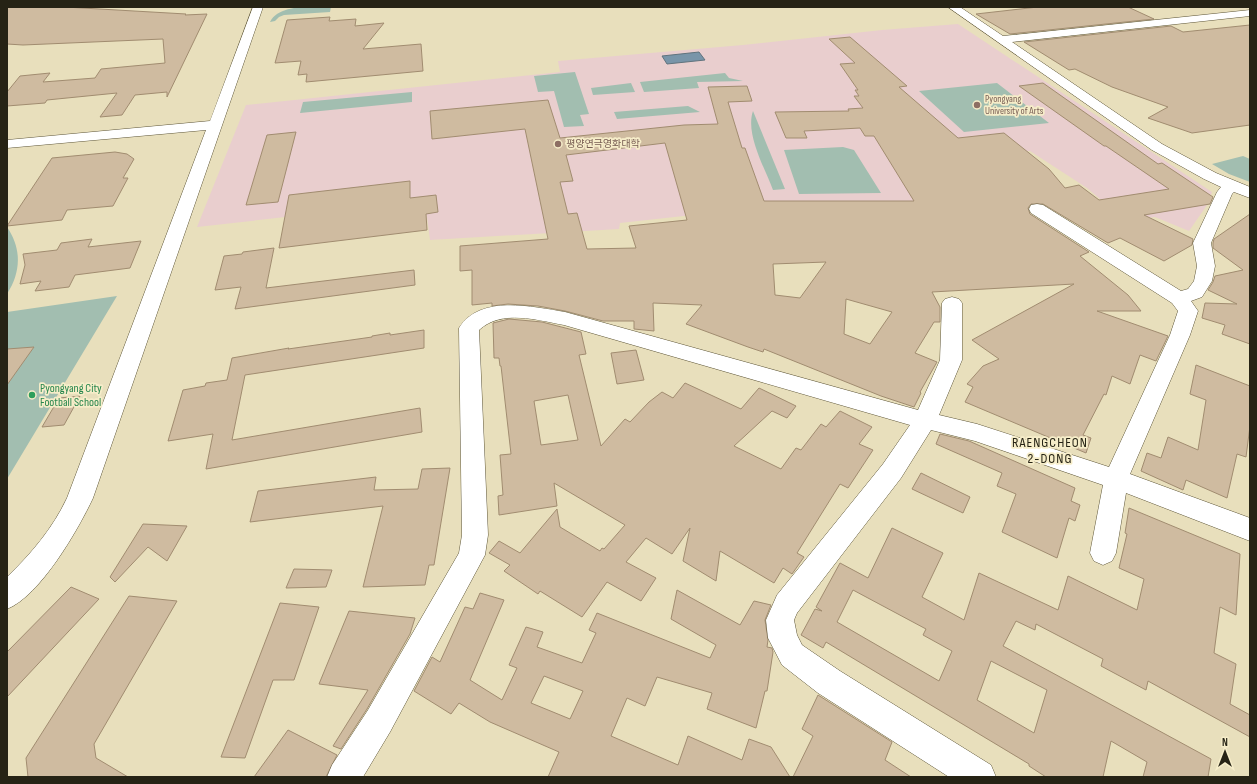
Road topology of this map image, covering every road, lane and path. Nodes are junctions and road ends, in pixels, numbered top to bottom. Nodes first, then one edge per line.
1 (258, 7) edge
2 (953, 7) edge
3 (1250, 13) edge
4 (1000, 40) junction
5 (215, 125) junction
6 (7, 144) edge
7 (1232, 186) junction
8 (1250, 193) edge
9 (1037, 209) dead end
10 (1179, 299) junction
11 (952, 303) dead end
12 (925, 420) junction
13 (1116, 479) junction
14 (1250, 530) edge
15 (1103, 553) dead end
16 (7, 596) edge
17 (344, 777) edge
18 (979, 777) edge

1 - 5 street
2 - 4 street
3 - 4 street
4 - 7 street
5 - 6 street
5 - 16 street
7 - 8 street
7 - 10 street
9 - 10 street
10 - 13 street
11 - 12 street
12 - 13 street
12 - 17 street
12 - 18 street
13 - 14 street
13 - 15 street

